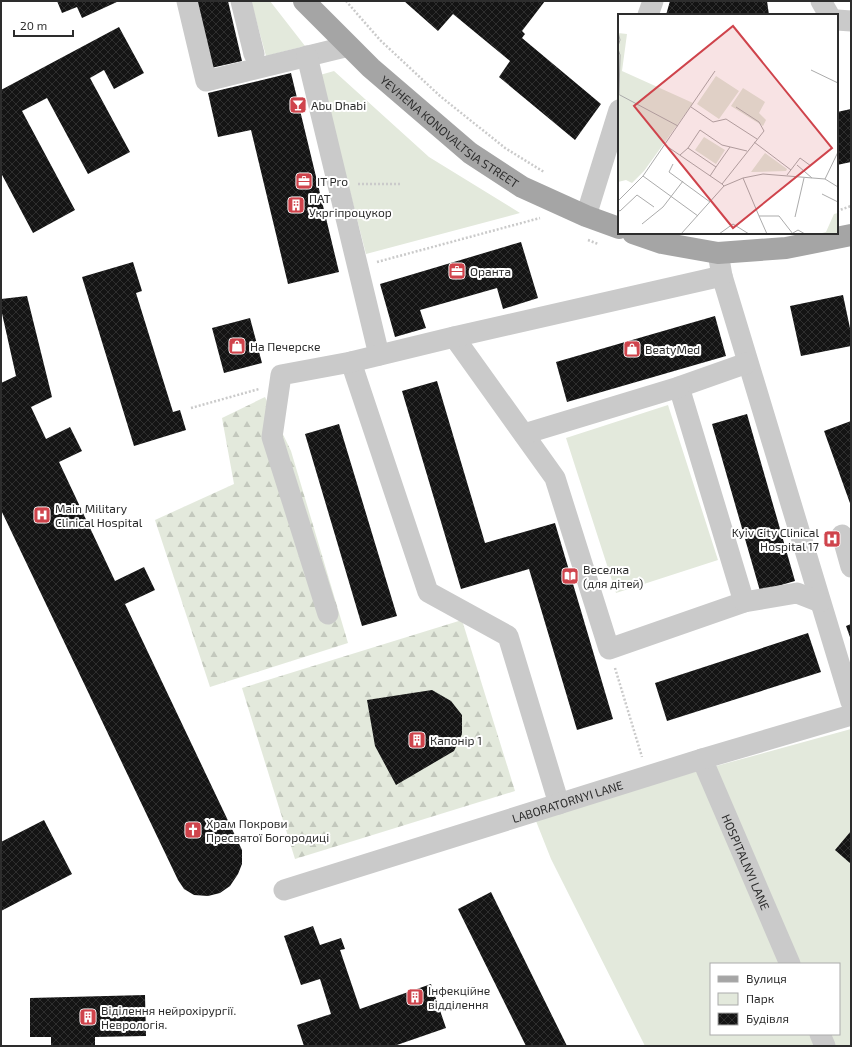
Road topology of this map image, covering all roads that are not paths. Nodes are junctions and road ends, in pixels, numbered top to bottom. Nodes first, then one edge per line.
1 (187, 1) edge
2 (241, 1) edge
3 (304, 1) edge
4 (653, 1) edge
5 (821, 1) edge
6 (648, 14) edge
7 (828, 14) edge
8 (838, 20) edge
9 (851, 21) edge
10 (349, 46) junction
11 (254, 54) dead end
12 (307, 56) junction
13 (618, 113) edge
14 (586, 216) junction
15 (618, 228) edge
16 (635, 234) edge
17 (851, 235) edge
18 (718, 253) junction
19 (722, 276) junction
20 (454, 337) junction
21 (355, 355) junction
22 (379, 355) junction
23 (747, 363) junction
24 (679, 387) junction
25 (524, 434) junction
26 (842, 535) dead end
27 (851, 567) edge
28 (744, 602) junction
29 (820, 602) junction
30 (328, 614) dead end
31 (851, 702) edge
32 (851, 715) edge
33 (702, 759) junction
34 (559, 804) junction
35 (284, 890) dead end
36 (790, 963) edge
37 (820, 1035) edge
38 (825, 1046) edge

1 - 12 street
2 - 11 street
3 - 10 main road, YEVHENA KONOVALTSIA STREET
4 - 6 street
5 - 7 street
8 - 9 street
10 - 12 street
10 - 14 main road, YEVHENA KONOVALTSIA STREET
12 - 22 street
13 - 14 street
14 - 15 main road, YEVHENA KONOVALTSIA STREET
16 - 18 main road
17 - 18 main road
18 - 19 street
19 - 20 street
19 - 23 street
20 - 22 street
20 - 25 street
21 - 22 street
21 - 30 street
21 - 34 street
23 - 24 street
23 - 29 street
24 - 25 street
24 - 28 street
25 - 28 street
26 - 27 street
28 - 29 street
29 - 31 street
32 - 33 street, LABORATORNYI LANE
33 - 34 street, LABORATORNYI LANE
33 - 36 street, HOSPITALNYI LANE
34 - 35 street, LABORATORNYI LANE
37 - 38 street

